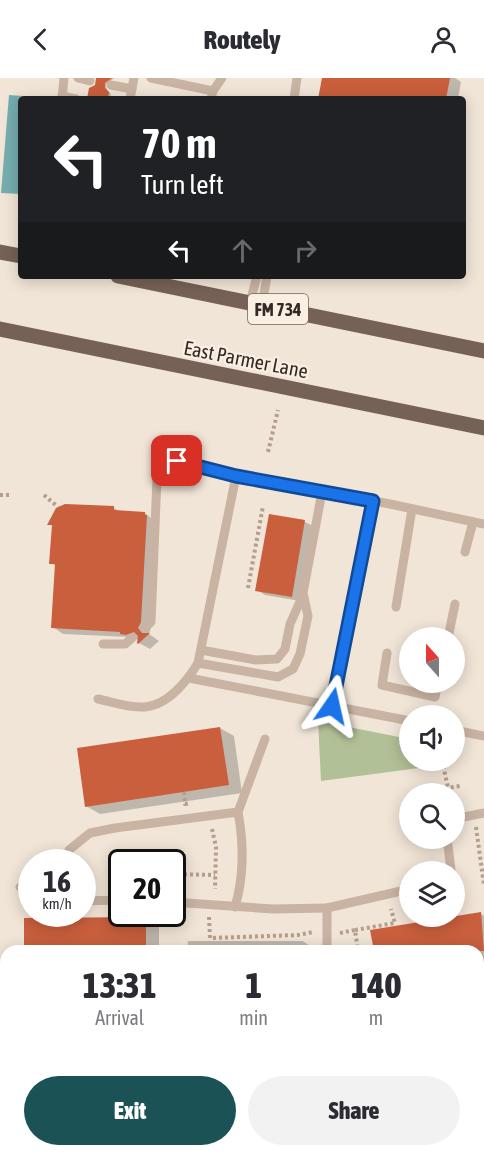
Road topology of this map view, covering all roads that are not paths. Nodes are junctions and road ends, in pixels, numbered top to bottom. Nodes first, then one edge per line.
1 (64, 78) edge
2 (78, 78) edge
3 (134, 78) edge
4 (152, 78) edge
5 (222, 78) edge
6 (297, 78) edge
7 (90, 81) dead end
8 (111, 85) dead end
9 (131, 94) edge
10 (212, 95) edge
11 (62, 96) edge
12 (294, 96) edge
13 (0, 252) edge
14 (18, 255) edge
15 (132, 279) edge
16 (257, 279) edge
17 (266, 279) edge
18 (256, 304) junction
19 (0, 329) edge
20 (484, 351) edge
21 (484, 428) edge
22 (177, 461) dead end
23 (236, 476) junction
24 (158, 478) dead end
25 (322, 492) junction
26 (373, 501) junction
27 (412, 509) junction
28 (473, 522) junction
29 (484, 524) edge
30 (465, 552) dead end
31 (303, 593) junction
32 (455, 604) dead end
33 (396, 607) dead end
34 (144, 627) dead end
35 (450, 627) edge
36 (132, 638) dead end
37 (103, 644) dead end
38 (201, 650) junction
39 (387, 653) dead end
40 (198, 663) junction
41 (189, 678) junction
42 (399, 689) edge
43 (417, 693) edge
44 (436, 693) edge
45 (98, 699) dead end
46 (332, 706) junction
47 (399, 720) edge
48 (465, 732) edge
49 (484, 736) edge
50 (265, 739) dead end
51 (238, 812) junction
52 (484, 813) edge
53 (465, 817) edge
54 (70, 849) edge
55 (399, 892) edge
56 (186, 903) edge
57 (235, 907) junction
58 (327, 908) junction
59 (327, 945) edge

1 - 11 lane
2 - 7 lane
3 - 9 lane
4 - 10 lane
5 - 10 lane
6 - 12 lane
8 - 9 lane
13 - 14 main road
15 - 18 main road, FM 734
16 - 18 lane
17 - 18 lane
18 - 20 main road, FM 734
19 - 21 main road, East Parmer Lane
22 - 23 lane
23 - 25 lane
23 - 38 lane
24 - 34 lane
25 - 26 lane
25 - 31 lane
26 - 27 lane
26 - 46 lane
27 - 28 lane
27 - 33 lane
28 - 29 lane
28 - 30 lane
31 - 38 lane
31 - 40 lane
32 - 35 lane
36 - 37 lane
38 - 40 lane
39 - 42 lane
40 - 41 lane
41 - 45 lane
41 - 46 lane
43 - 44 lane
46 - 47 lane
48 - 49 lane
50 - 51 lane
51 - 54 lane
51 - 57 lane
52 - 53 lane
55 - 58 lane
56 - 57 lane
57 - 58 lane
58 - 59 lane

